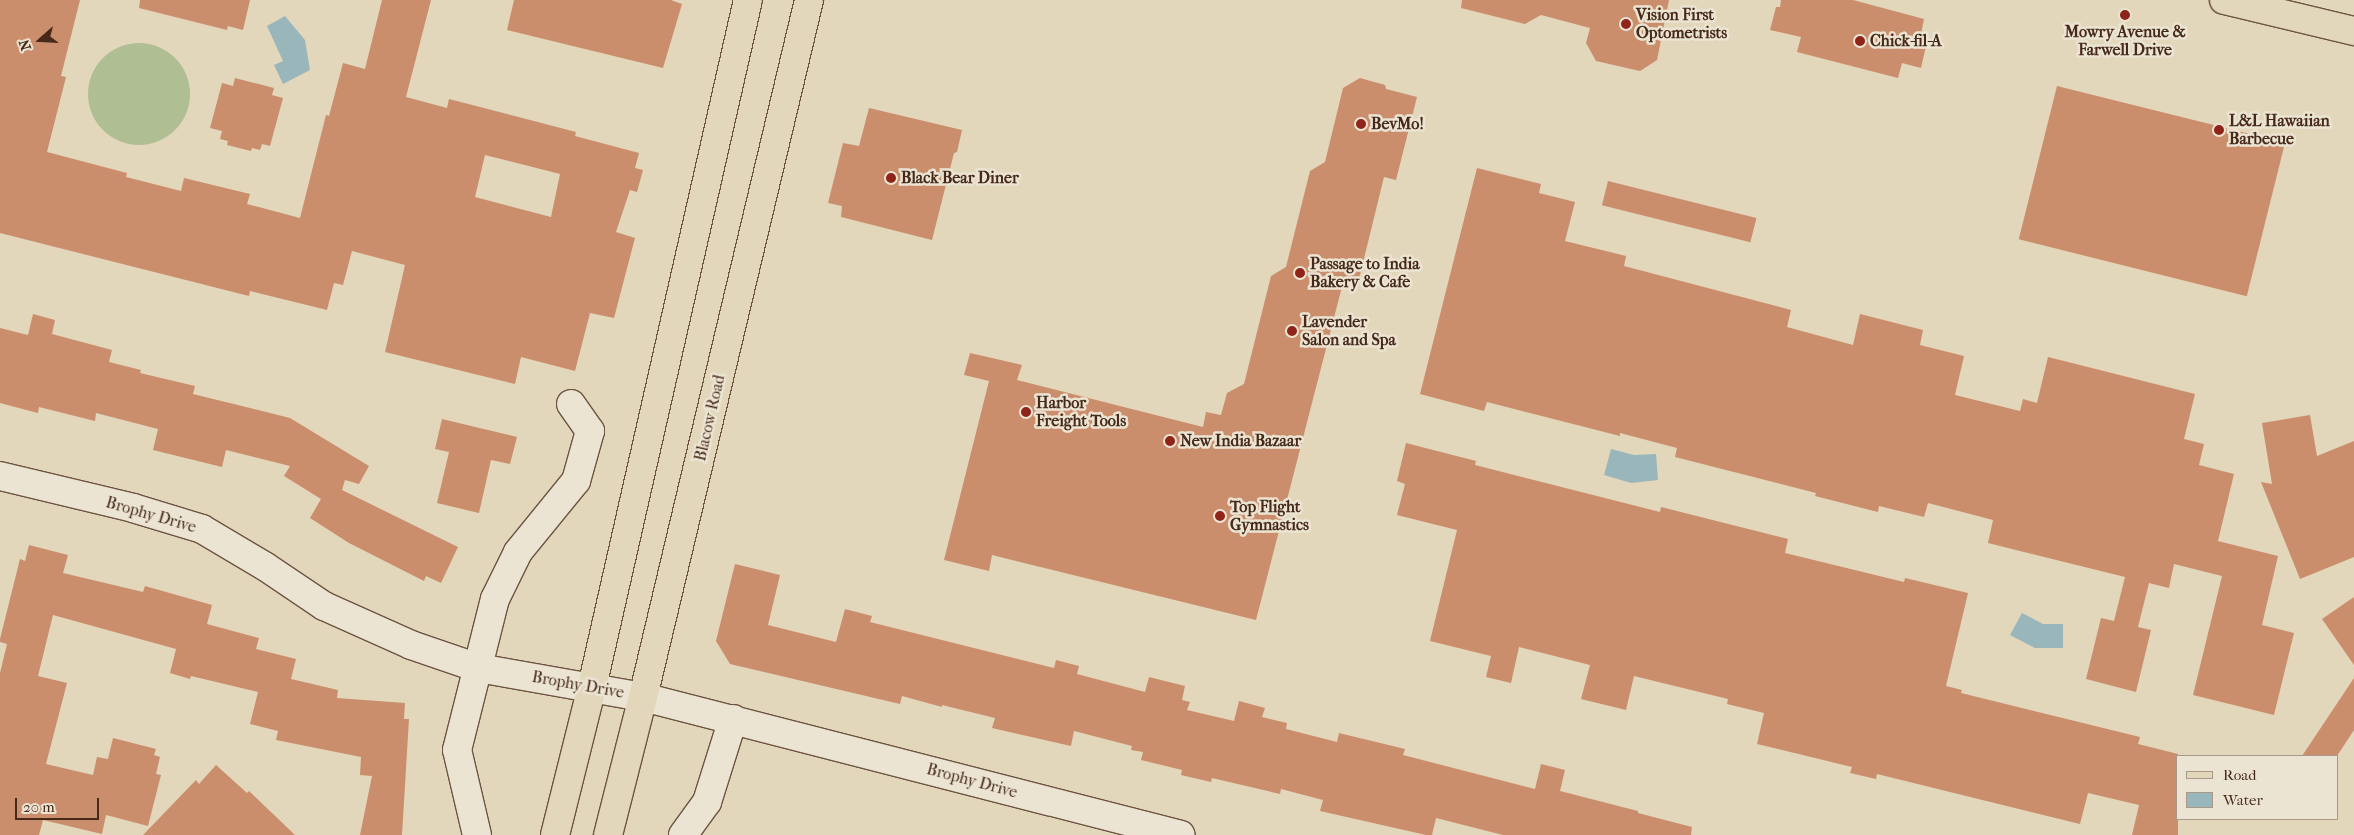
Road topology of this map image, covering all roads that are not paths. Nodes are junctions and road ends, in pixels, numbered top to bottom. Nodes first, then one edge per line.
1 (748, 0) edge
2 (809, 0) edge
3 (2224, 0) edge
4 (2327, 25) junction
5 (2354, 31) edge
6 (2354, 46) edge
7 (571, 404) dead end
8 (0, 476) edge
9 (478, 668) junction
10 (592, 687) junction
11 (643, 697) junction
12 (733, 719) junction
13 (477, 835) edge
14 (556, 835) edge
15 (608, 835) edge
16 (683, 835) edge
17 (1181, 835) edge

1 - 10 main road
2 - 11 main road, Blacow Road
3 - 4 main road
4 - 5 main road
4 - 6 main road
7 - 9 street
8 - 9 street, Brophy Drive
9 - 10 street, Brophy Drive
9 - 13 street
10 - 11 street, Brophy Drive
10 - 14 main road
11 - 12 street, Brophy Drive
11 - 15 main road, Blacow Road
12 - 16 street
12 - 17 street, Brophy Drive

